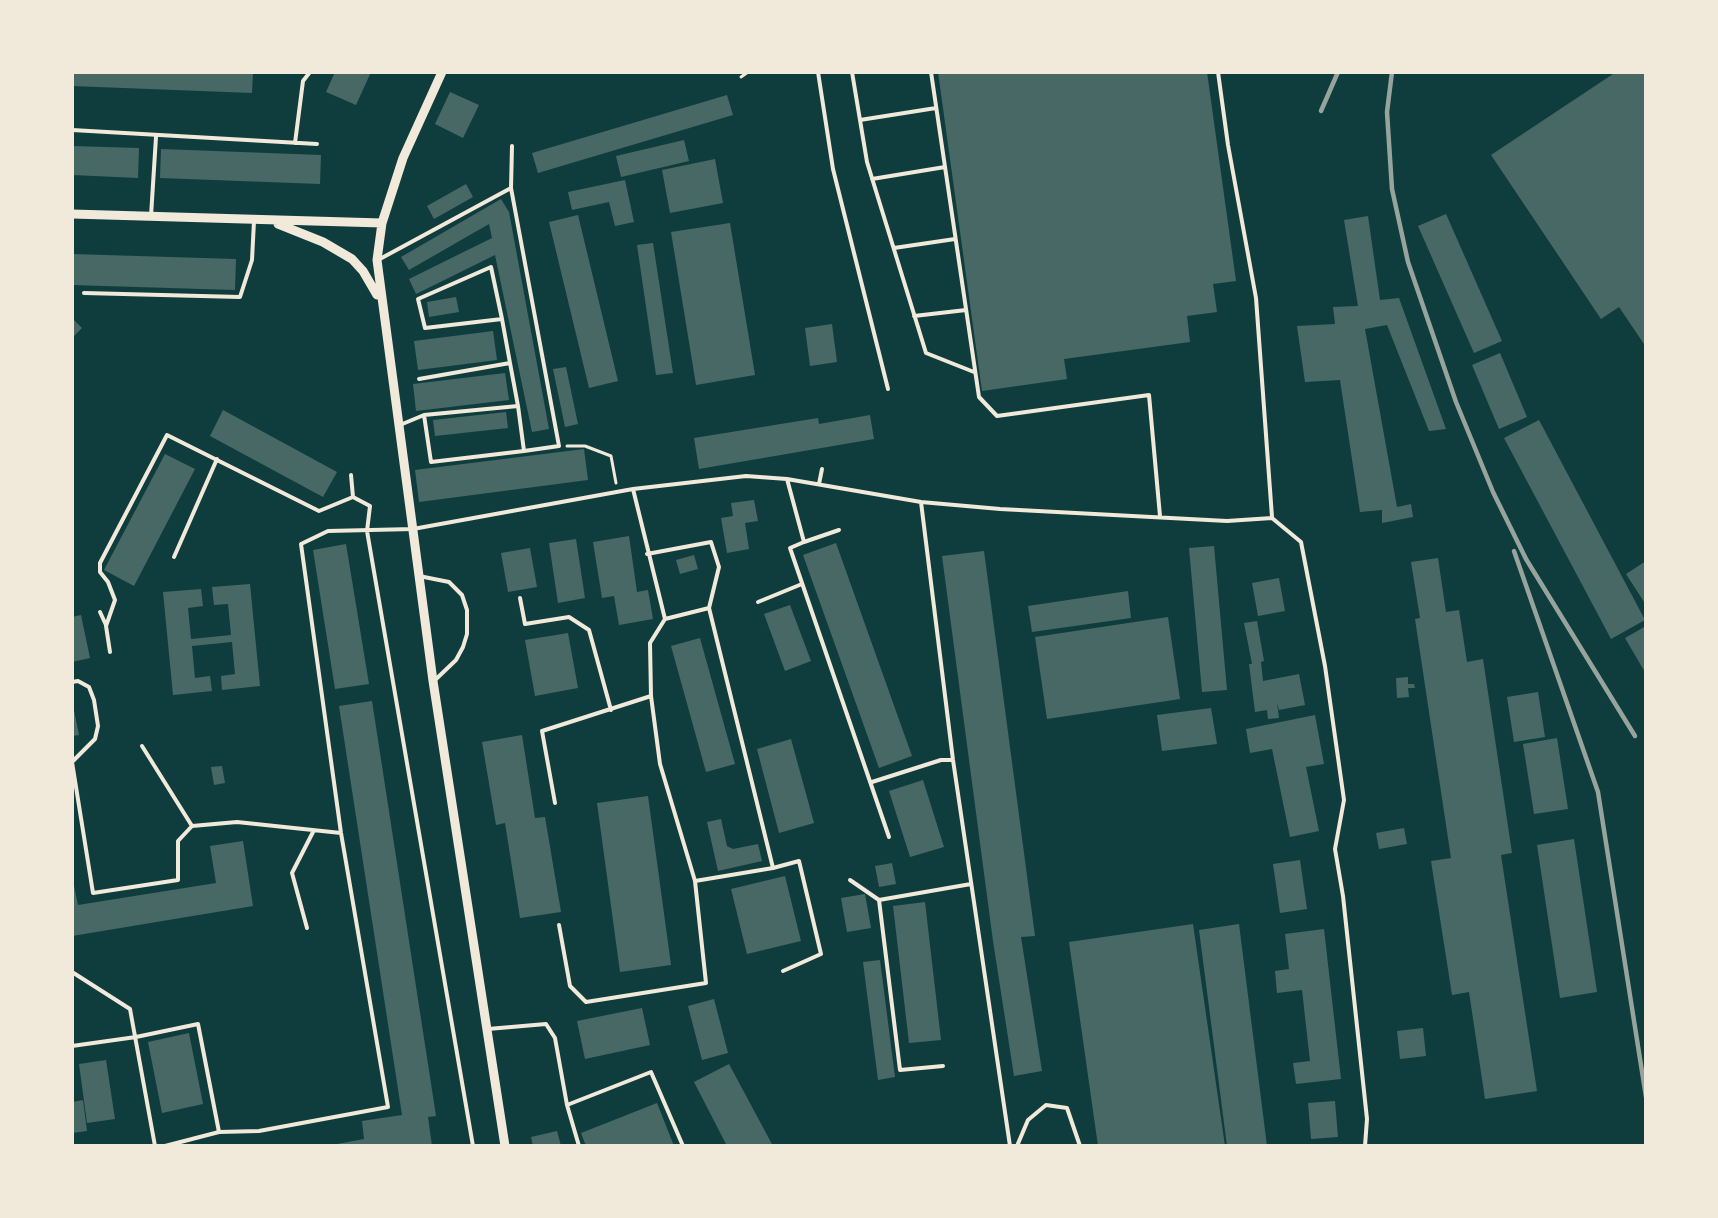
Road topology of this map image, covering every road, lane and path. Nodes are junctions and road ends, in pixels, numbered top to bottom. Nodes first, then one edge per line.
1 (310, 72) edge
2 (442, 72) edge
3 (748, 72) edge
4 (818, 72) edge
5 (852, 72) edge
6 (931, 72) edge
7 (1218, 72) edge
8 (741, 77) dead end
9 (936, 108) junction
10 (860, 120) junction
11 (72, 130) edge
12 (156, 137) junction
13 (295, 143) junction
14 (317, 144) dead end
15 (512, 146) dead end
16 (945, 167) junction
17 (872, 178) junction
18 (511, 188) junction
19 (72, 214) edge
20 (151, 217) junction
21 (254, 220) junction
22 (267, 220) junction
23 (382, 223) junction
24 (955, 239) junction
25 (893, 248) junction
26 (377, 260) junction
27 (84, 292) dead end
28 (381, 302) junction
29 (966, 310) junction
30 (914, 316) junction
31 (502, 319) junction
32 (510, 363) junction
33 (975, 372) junction
34 (419, 379) dead end
35 (888, 389) dead end
36 (518, 406) junction
37 (423, 415) junction
38 (400, 425) junction
39 (559, 446) junction
40 (524, 451) junction
41 (217, 459) junction
42 (822, 469) dead end
43 (351, 475) dead end
44 (787, 479) junction
45 (819, 484) junction
46 (633, 489) junction
47 (618, 492) junction
48 (352, 497) junction
49 (921, 502) junction
50 (1160, 516) junction
51 (1272, 518) junction
52 (413, 529) junction
53 (839, 530) dead end
54 (367, 531) junction
55 (804, 542) junction
56 (647, 554) junction
57 (174, 557) dead end
58 (419, 576) junction
59 (802, 584) junction
60 (520, 598) dead end
61 (758, 602) dead end
62 (709, 608) junction
63 (100, 612) dead end
64 (664, 619) junction
65 (106, 626) junction
66 (110, 652) dead end
67 (434, 681) junction
68 (72, 682) edge
69 (651, 696) junction
70 (611, 710) junction
71 (142, 746) dead end
72 (953, 760) junction
73 (872, 782) junction
74 (555, 803) dead end
75 (192, 826) junction
76 (313, 832) junction
77 (341, 832) junction
78 (889, 837) dead end
79 (774, 868) junction
80 (850, 880) dead end
81 (695, 881) junction
82 (972, 884) junction
83 (879, 900) junction
84 (559, 925) dead end
85 (307, 928) dead end
86 (783, 971) dead end
87 (72, 972) edge
88 (488, 1029) junction
89 (136, 1037) junction
90 (72, 1046) edge
91 (943, 1065) dead end
92 (567, 1105) junction
93 (219, 1132) junction
94 (155, 1146) edge
95 (165, 1146) edge
96 (473, 1146) edge
97 (505, 1146) edge
98 (579, 1146) edge
99 (683, 1146) edge
100 (1011, 1146) edge
101 (1017, 1146) edge
102 (1080, 1146) edge
103 (1365, 1146) edge

1 - 13 lane
2 - 23 street
3 - 8 path
4 - 35 lane
5 - 10 lane
6 - 9 lane
7 - 51 lane
9 - 10 lane
9 - 16 lane
10 - 17 lane
11 - 12 lane
12 - 13 lane
12 - 20 lane
13 - 14 lane
15 - 18 lane
16 - 17 lane
16 - 24 lane
17 - 25 lane
18 - 26 lane
18 - 39 lane
19 - 20 street
20 - 21 street
21 - 22 street
21 - 27 lane
22 - 23 street
22 - 28 street
23 - 26 street
24 - 25 lane
24 - 29 lane
25 - 30 lane
26 - 28 street
28 - 38 street
29 - 30 lane
29 - 33 lane
30 - 33 lane
31 - 31 lane
31 - 32 lane
32 - 34 lane
32 - 36 lane
33 - 50 lane
36 - 37 lane
36 - 40 lane
37 - 38 lane
37 - 40 lane
38 - 52 street
39 - 40 lane
39 - 47 path
41 - 48 lane
41 - 57 lane
41 - 65 lane
42 - 45 lane
43 - 48 lane
44 - 45 lane
44 - 46 lane
44 - 55 lane
45 - 49 lane
46 - 47 lane
46 - 56 lane
47 - 52 lane
48 - 54 lane
49 - 50 lane
49 - 72 lane
50 - 51 lane
51 - 103 lane
52 - 54 lane
52 - 58 street
53 - 55 lane
54 - 77 lane
54 - 96 lane
55 - 59 lane
56 - 62 lane
56 - 64 lane
58 - 67 street
58 - 67 lane
59 - 61 lane
59 - 73 lane
60 - 70 lane
62 - 64 lane
62 - 79 lane
63 - 65 lane
64 - 69 lane
65 - 66 lane
67 - 88 street
68 - 75 lane
69 - 70 lane
69 - 81 lane
70 - 74 lane
71 - 75 lane
72 - 73 lane
72 - 82 lane
73 - 78 lane
75 - 76 lane
76 - 77 lane
76 - 85 lane
77 - 93 lane
79 - 81 lane
79 - 86 lane
80 - 83 lane
81 - 84 lane
82 - 83 lane
82 - 100 lane
83 - 91 lane
87 - 89 lane
88 - 92 lane
88 - 97 street
89 - 90 lane
89 - 93 lane
89 - 94 lane
92 - 98 lane
92 - 99 lane
93 - 95 lane
101 - 102 lane

